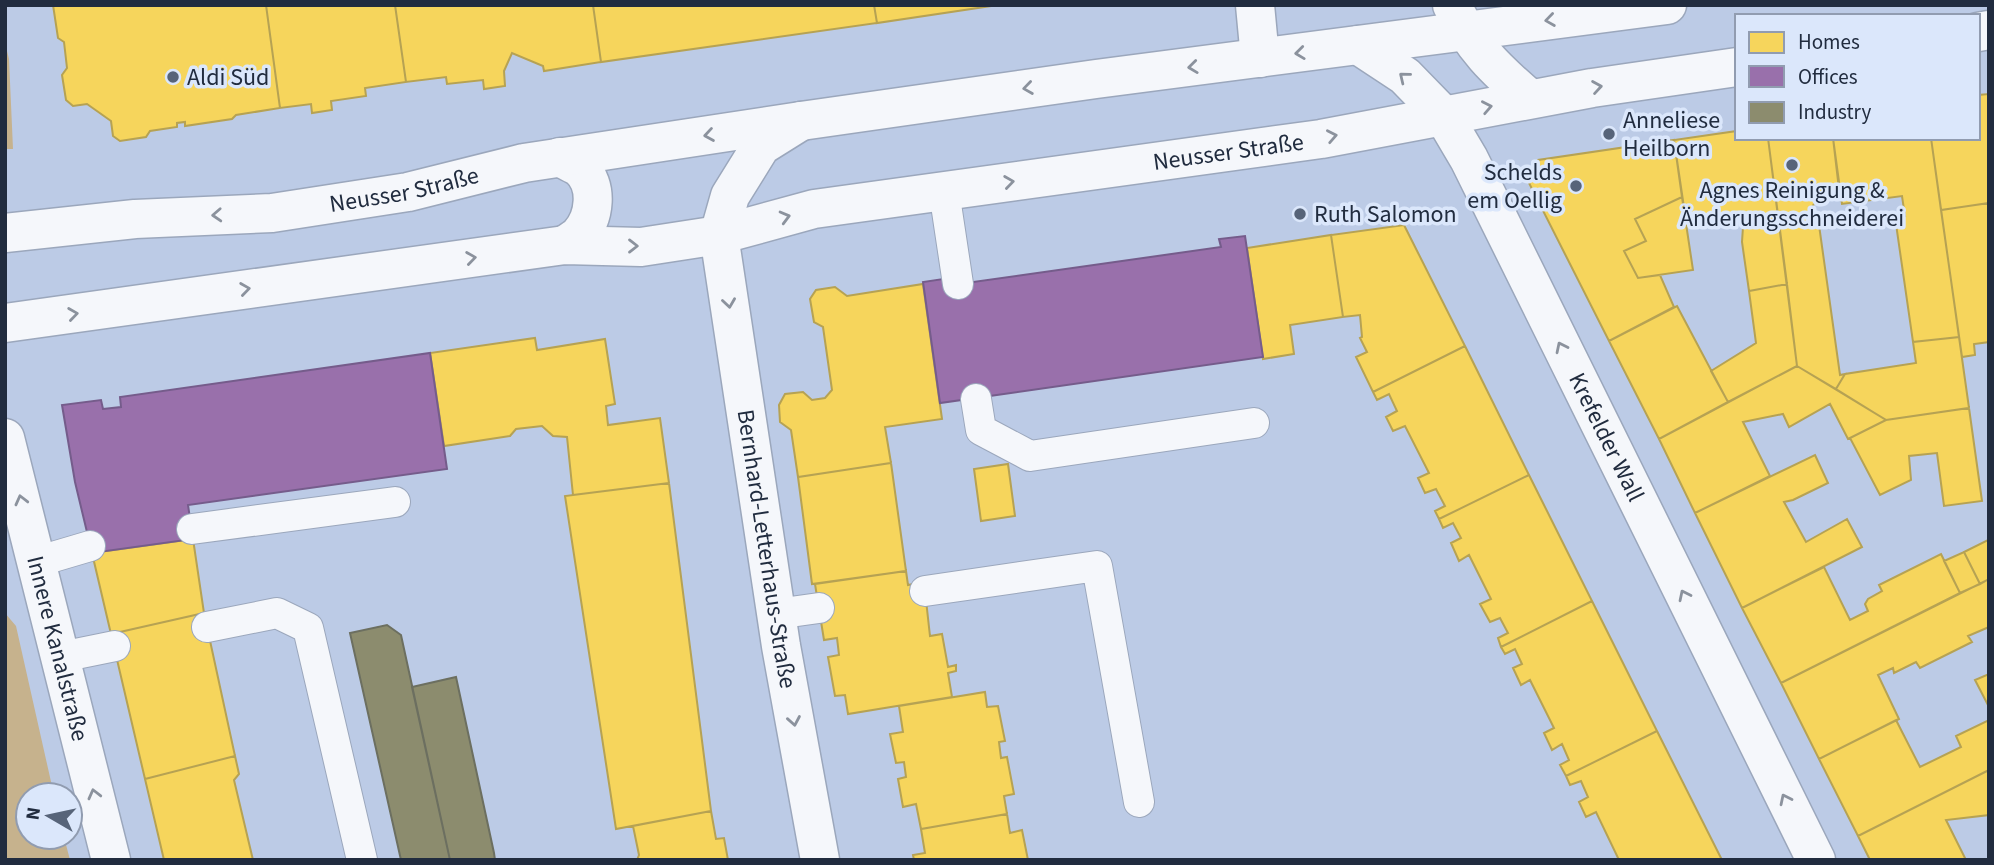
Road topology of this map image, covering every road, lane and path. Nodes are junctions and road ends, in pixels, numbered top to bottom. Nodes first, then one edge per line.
1 (1255, 5) edge
2 (1667, 5) edge
3 (1458, 18) edge
4 (1358, 45) junction
5 (1260, 58) junction
6 (1735, 67) edge
7 (1530, 99) junction
8 (1443, 115) junction
9 (801, 121) junction
10 (559, 157) junction
11 (944, 191) junction
12 (5, 233) edge
13 (719, 235) junction
14 (565, 245) junction
15 (958, 284) dead end
16 (5, 323) edge
17 (976, 399) dead end
18 (1254, 423) dead end
19 (5, 438) edge
20 (395, 502) dead end
21 (192, 529) dead end
22 (90, 546) dead end
23 (36, 562) junction
24 (925, 591) dead end
25 (819, 608) dead end
26 (776, 614) junction
27 (207, 627) dead end
28 (115, 646) dead end
29 (61, 657) junction
30 (1139, 802) dead end
31 (111, 860) edge
32 (362, 860) edge
33 (820, 860) edge
34 (1816, 860) edge

1 - 5 main road
2 -> 3 main road, Neusser Straße
3 - 4 main road, Neusser Straße
3 - 7 main road
4 -> 5 main road, Neusser Straße
8 -> 4 main road, Krefelder Wall
5 -> 9 main road, Neusser Straße
7 -> 6 main road, Neusser Straße
8 -> 7 main road, Neusser Straße
11 -> 8 main road, Neusser Straße
34 -> 8 main road, Krefelder Wall
9 -> 10 main road, Neusser Straße
9 - 13 main road, Neusser Straße
10 -> 12 main road, Neusser Straße
10 - 14 main road
13 -> 11 main road, Neusser Straße
11 - 15 lane
14 -> 13 main road, Neusser Straße
13 -> 26 main road, Bernhard-Letterhaus-Straße
16 -> 14 main road, Neusser Straße
17 - 18 lane
23 -> 19 main road, Innere Kanalstraße
20 - 21 lane
22 - 23 lane
23 - 29 main road, Innere Kanalstraße
24 - 30 lane
25 - 26 lane
26 -> 33 main road, Bernhard-Letterhaus-Straße
27 - 32 lane
28 - 29 lane
31 -> 29 main road, Innere Kanalstraße

